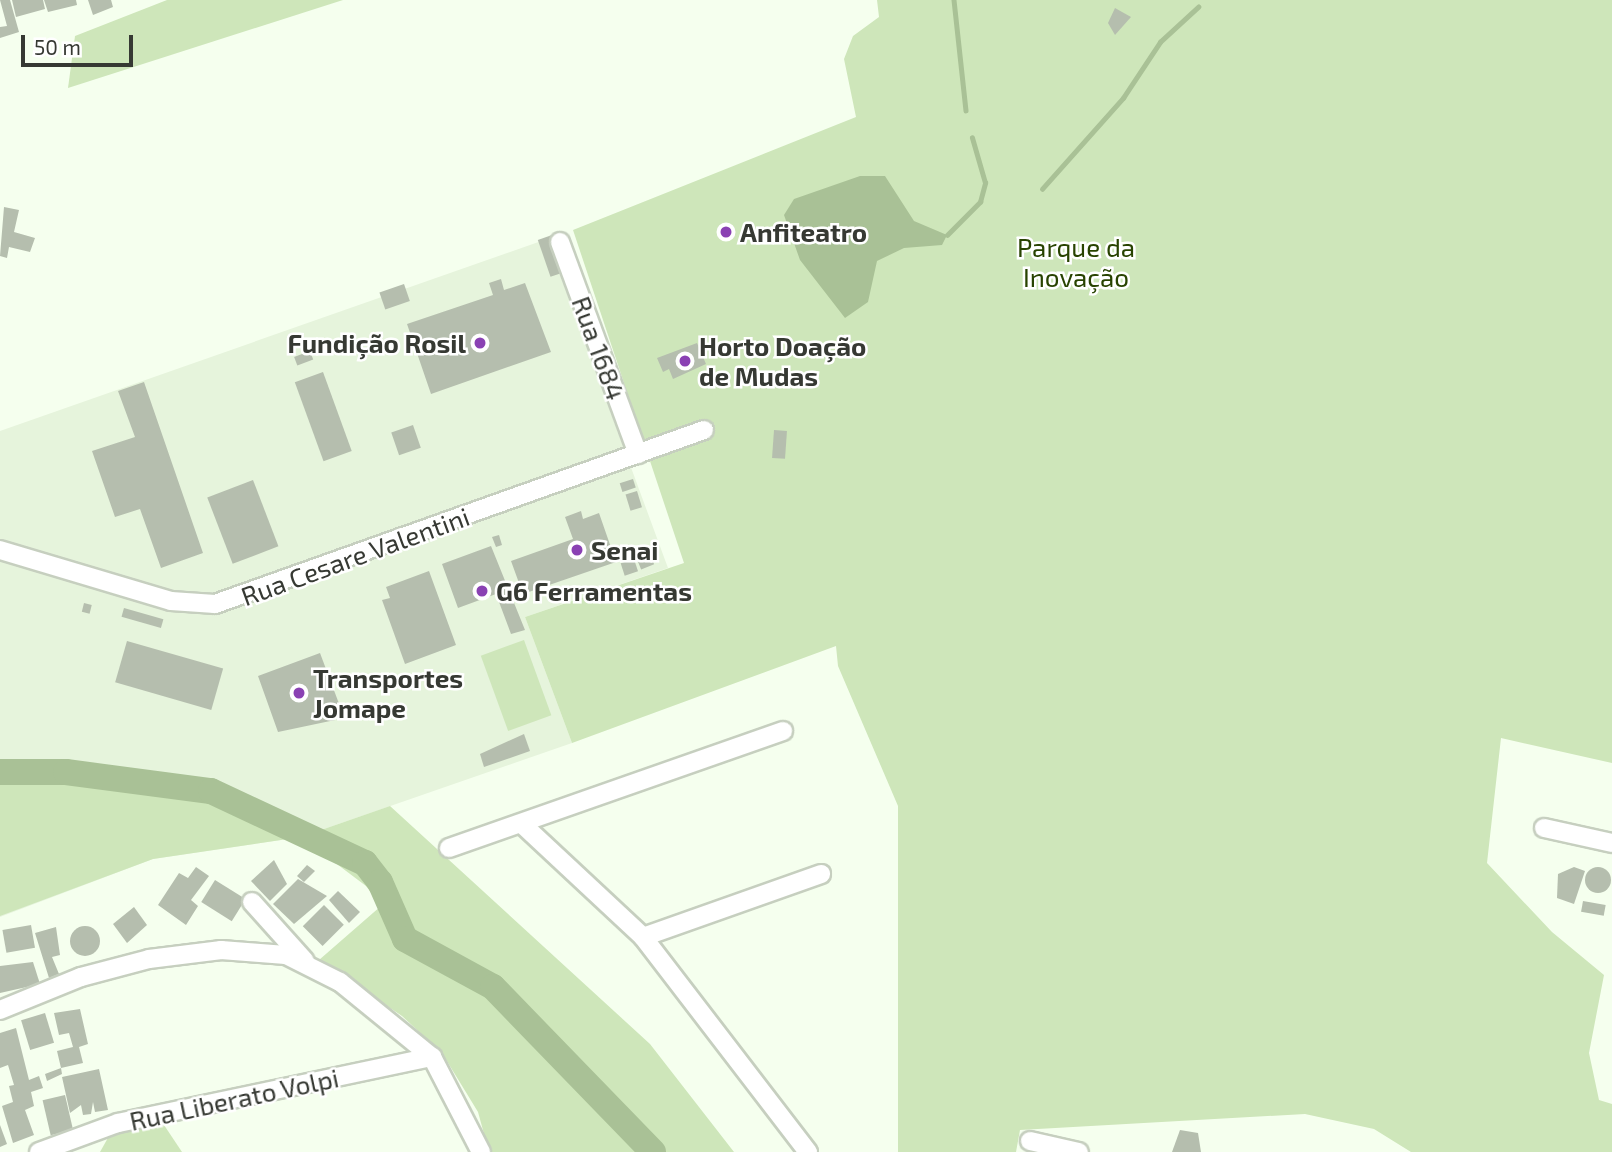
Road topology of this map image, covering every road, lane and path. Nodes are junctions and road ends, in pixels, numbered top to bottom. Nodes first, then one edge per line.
1 (560, 242) dead end
2 (704, 430) dead end
3 (638, 454) junction
4 (0, 550) edge
5 (783, 731) dead end
6 (522, 824) junction
7 (1544, 828) dead end
8 (1612, 844) edge
9 (449, 848) dead end
10 (821, 874) dead end
11 (252, 902) dead end
12 (643, 937) junction
13 (305, 961) junction
14 (0, 1010) edge
15 (432, 1058) junction
16 (1030, 1141) dead end
17 (39, 1152) edge
18 (481, 1152) edge
19 (808, 1152) edge
20 (1079, 1152) edge

1 - 3 street, Rua 1684
2 - 3 street, Rua Cesare Valentini
3 - 4 street, Rua Cesare Valentini
5 - 6 street
6 - 9 street
6 - 12 street
7 - 8 street
10 - 12 street
11 - 13 street
12 - 19 street
13 - 14 street
13 - 15 street
15 - 17 street, Rua Liberato Volpi
15 - 18 street
16 - 20 street

